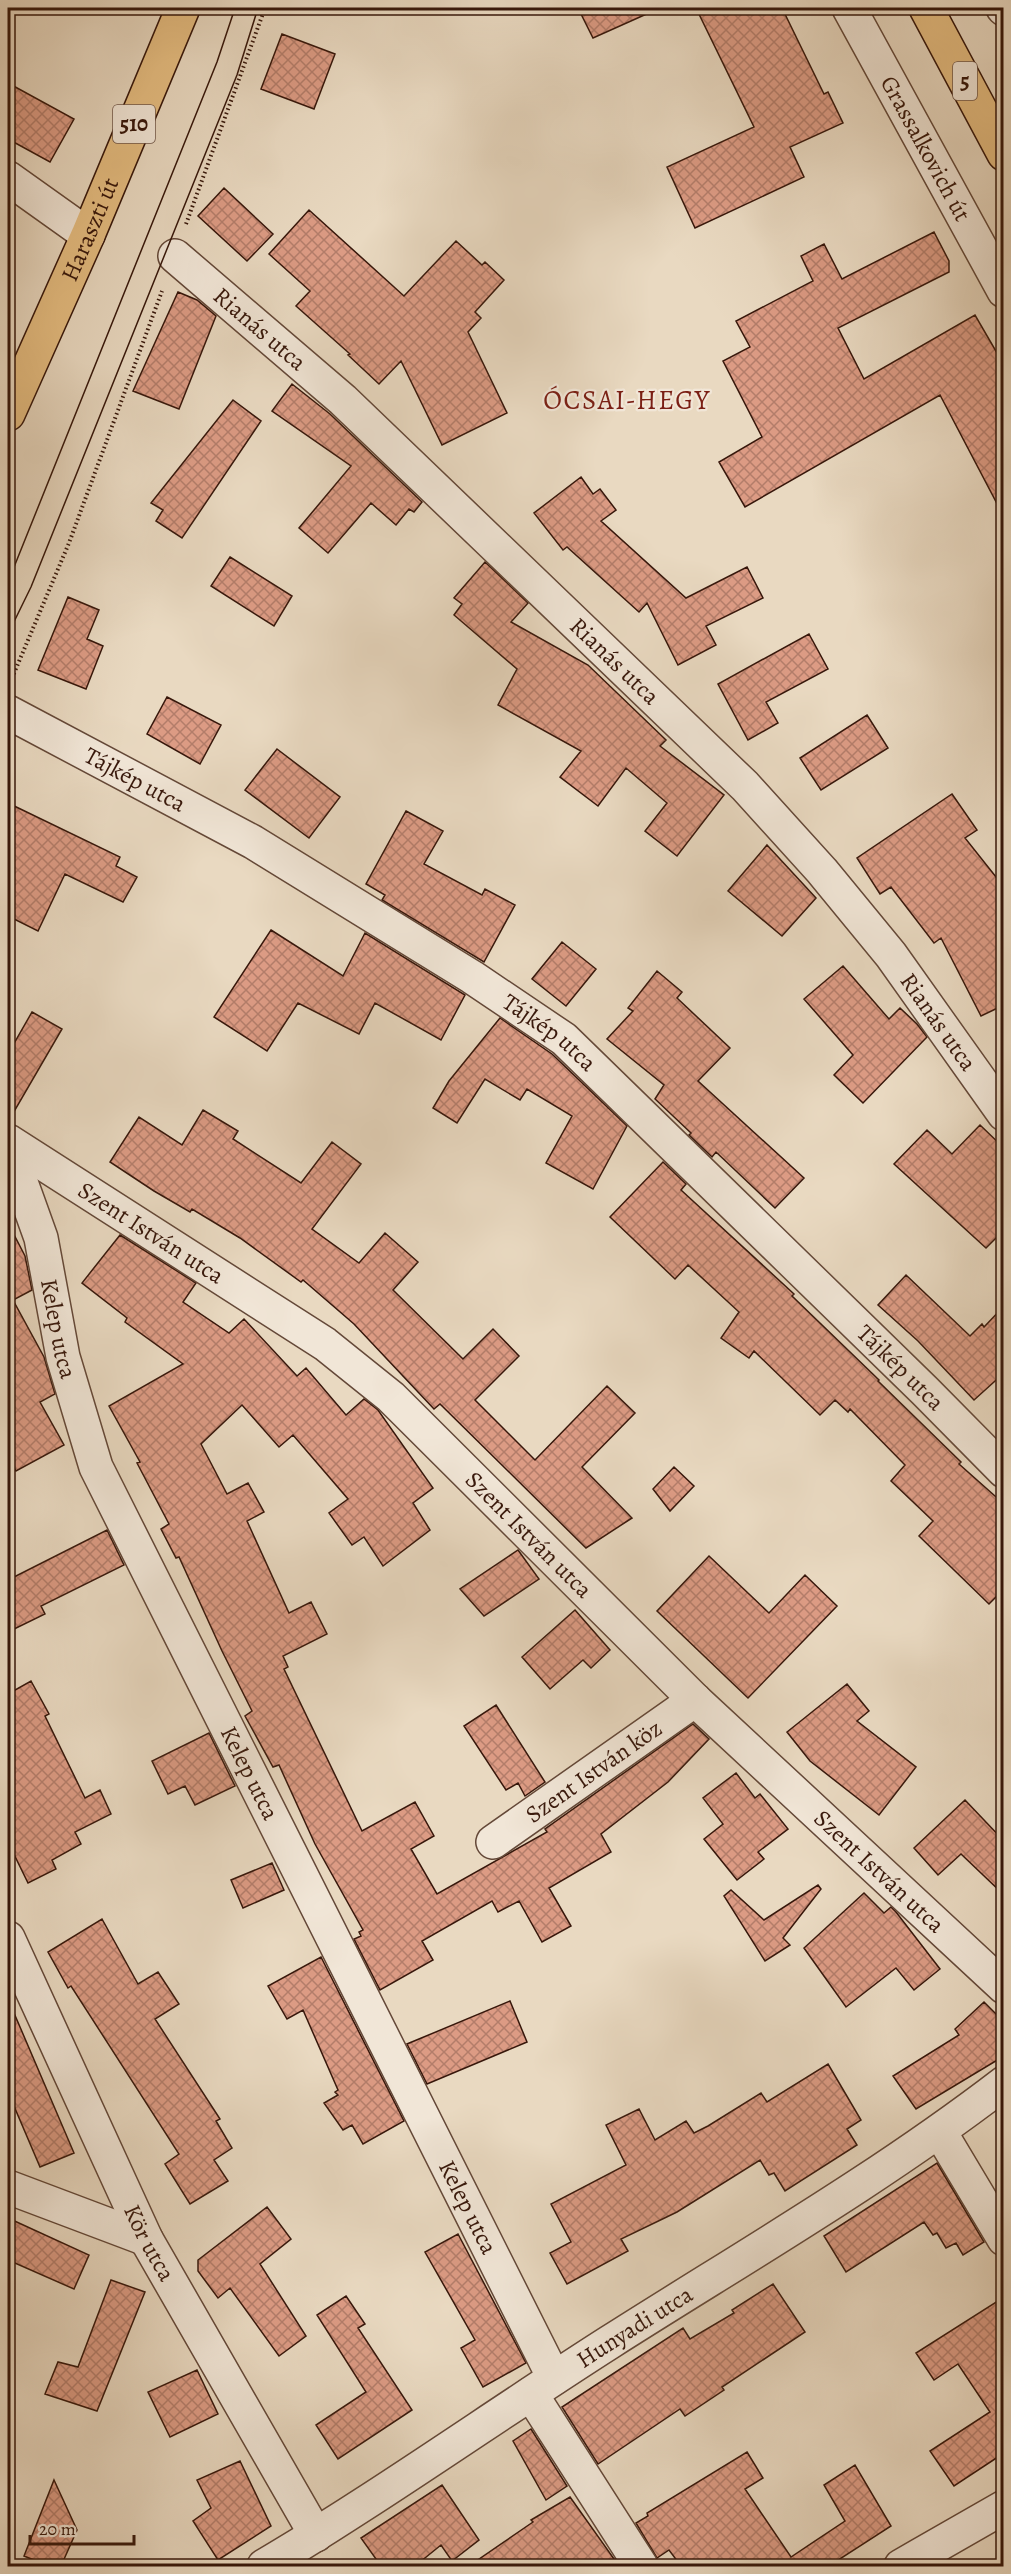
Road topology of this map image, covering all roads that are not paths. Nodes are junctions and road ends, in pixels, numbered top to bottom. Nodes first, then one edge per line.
1 (183, 8) edge
2 (849, 8) edge
3 (926, 8) edge
4 (1004, 154) edge
5 (8, 177) edge
6 (87, 234) junction
7 (175, 256) road end
8 (1004, 291) edge
9 (8, 414) edge
10 (8, 712) edge
11 (1004, 1114) edge
12 (8, 1144) edge
13 (1004, 1471) edge
14 (695, 1700) junction
15 (493, 1842) dead end
16 (8, 1938) edge
17 (1004, 1987) edge
18 (1004, 2083) edge
19 (940, 2132) junction
20 (8, 2187) edge
21 (146, 2239) junction
22 (1004, 2239) edge
23 (542, 2386) junction
24 (1004, 2507) edge
25 (316, 2535) junction
26 (264, 2566) edge
27 (641, 2566) edge
28 (901, 2566) edge

1 - 6 main road, Haraszti út / 510
2 - 8 street, Grassalkovich út
3 - 4 main road, 5
5 - 6 street
6 - 9 main road, Haraszti út / 510
7 - 11 street, Rianás utca
10 - 13 street, Tájkép utca
12 - 14 street, Szent István utca
12 - 23 street, Kelep utca
14 - 15 street, Szent István köz
14 - 17 street, Szent István utca
16 - 21 street, Kör utca
18 - 19 street, Hunyadi utca
19 - 22 street
19 - 23 street, Hunyadi utca
20 - 21 street
21 - 25 street, Kör utca
23 - 25 street, Hunyadi utca
23 - 27 street, Kelep utca
24 - 28 street
25 - 26 street, Hunyadi utca

